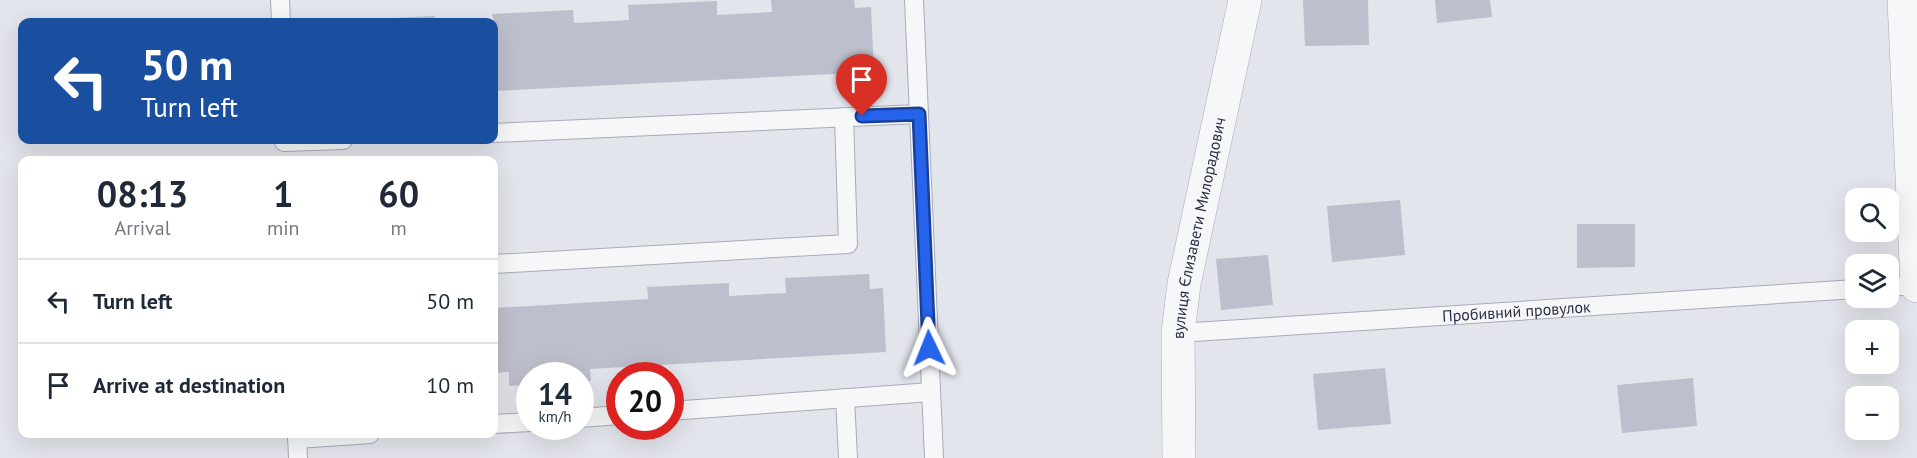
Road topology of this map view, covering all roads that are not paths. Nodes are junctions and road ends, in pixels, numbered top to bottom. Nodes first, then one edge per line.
1 (280, 0) edge
2 (914, 0) edge
3 (1245, 0) edge
4 (1904, 0) edge
5 (281, 18) edge
6 (919, 114) junction
7 (844, 117) junction
8 (498, 133) edge
9 (309, 144) edge
10 (284, 147) edge
11 (498, 264) edge
12 (1917, 286) edge
13 (1899, 287) edge
14 (1845, 290) edge
15 (1178, 333) junction
16 (931, 392) junction
17 (845, 398) junction
18 (684, 410) edge
19 (516, 423) edge
20 (498, 424) edge
21 (297, 438) edge
22 (298, 458) edge
23 (848, 458) edge
24 (934, 458) edge
25 (1179, 458) edge

1 - 5 lane
2 - 6 lane
3 - 15 street, вулиця Єлизавети Милорадович
4 - 12 street
6 - 7 lane
6 - 16 lane
7 - 8 lane
7 - 11 lane
9 - 10 lane
12 - 13 lane
14 - 15 lane, Пробивний провулок
15 - 25 street, вулиця Єлизавети Милорадович
16 - 17 lane
16 - 24 lane
17 - 18 lane
17 - 23 lane
19 - 20 lane
21 - 22 lane

